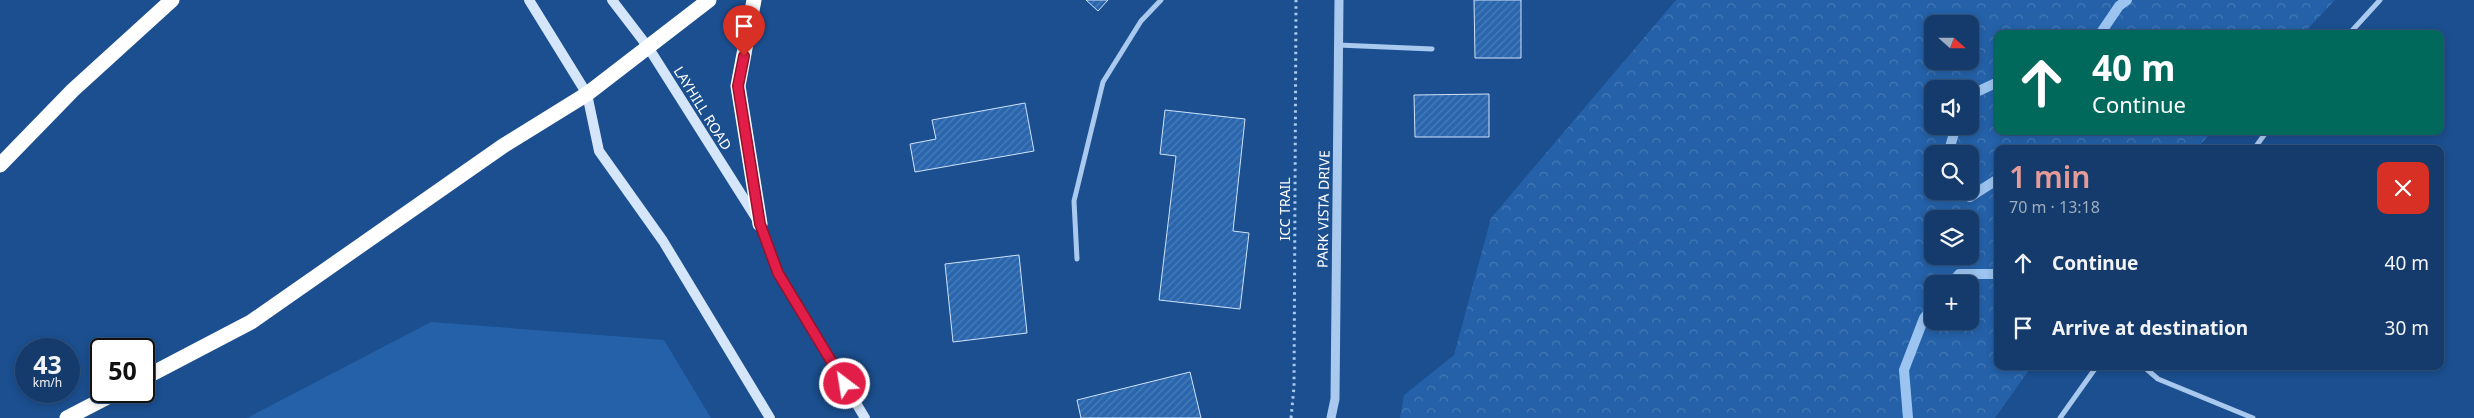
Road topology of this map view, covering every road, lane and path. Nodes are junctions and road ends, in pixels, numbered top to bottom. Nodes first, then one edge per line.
1 (172, 0) edge
2 (529, 0) edge
3 (612, 0) edge
4 (708, 0) edge
5 (754, 0) edge
6 (1161, 0) edge
7 (1296, 0) edge
8 (1339, 0) edge
9 (2380, 0) edge
10 (2353, 30) edge
11 (1338, 45) junction
12 (648, 46) junction
13 (1432, 49) dead end
14 (587, 94) junction
15 (0, 165) edge
16 (760, 224) junction
17 (1077, 259) dead end
18 (2094, 370) edge
19 (2148, 370) edge
20 (155, 372) edge
21 (95, 403) edge
22 (67, 418) edge
23 (770, 418) edge
24 (865, 418) edge
25 (1291, 418) edge
26 (1331, 418) edge
27 (2060, 418) edge
28 (2253, 418) edge

1 - 15 highway
2 - 14 main road
3 - 12 main road, LAYHILL ROAD
4 - 12 highway
5 - 16 highway
6 - 17 street
7 - 25 path, ICC TRAIL
8 - 11 street, PARK VISTA DRIVE
9 - 10 street
11 - 13 street
11 - 26 street, PARK VISTA DRIVE
12 - 14 highway
12 - 16 main road, LAYHILL ROAD
14 - 20 highway
14 - 23 main road
16 - 24 main road, LAYHILL ROAD
18 - 27 street
19 - 28 street
21 - 22 highway

